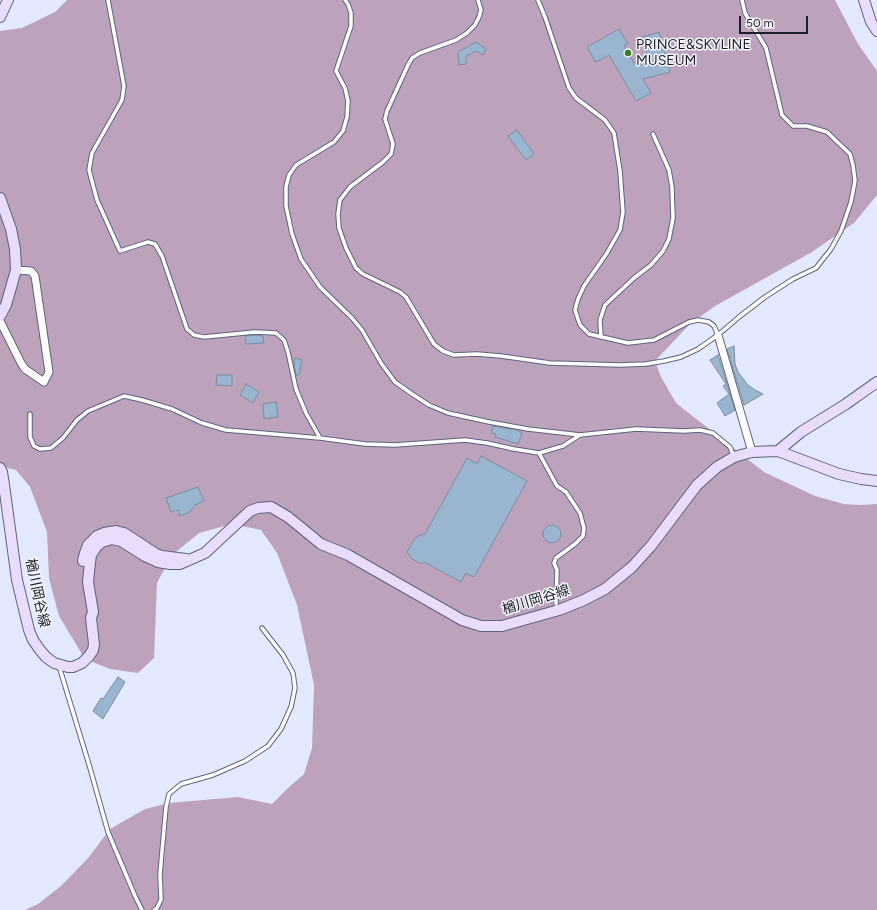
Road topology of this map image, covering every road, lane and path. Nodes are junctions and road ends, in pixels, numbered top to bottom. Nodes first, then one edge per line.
1 (8, 0) edge
2 (108, 0) edge
3 (345, 0) edge
4 (478, 0) edge
5 (538, 0) edge
6 (742, 0) edge
7 (864, 0) edge
8 (0, 17) edge
9 (877, 31) edge
10 (653, 134) dead end
11 (0, 198) edge
12 (15, 273) junction
13 (0, 316) edge
14 (0, 321) edge
15 (718, 335) junction
16 (601, 337) junction
17 (877, 382) edge
18 (30, 414) dead end
19 (580, 435) junction
20 (320, 438) junction
21 (778, 451) junction
22 (752, 452) junction
23 (539, 453) junction
24 (734, 457) junction
25 (0, 468) edge
26 (877, 481) edge
27 (556, 604) dead end
28 (262, 628) dead end
29 (59, 665) junction
30 (142, 910) edge
31 (154, 910) edge

1 - 8 main road
2 - 20 lane
3 - 19 lane
4 - 15 lane
5 - 16 lane
6 - 15 lane
7 - 9 main road
10 - 16 lane
11 - 12 main road
12 - 13 main road
12 - 14 street
15 - 16 lane
15 - 22 street
17 - 21 main road
18 - 20 lane
19 - 23 lane
19 - 24 lane
20 - 23 lane
21 - 22 main road, 楢川岡谷線
21 - 26 main road, 楢川岡谷線
22 - 24 main road, 楢川岡谷線
23 - 27 lane
24 - 29 main road, 楢川岡谷線
25 - 29 main road, 楢川岡谷線
28 - 31 lane
29 - 30 lane

